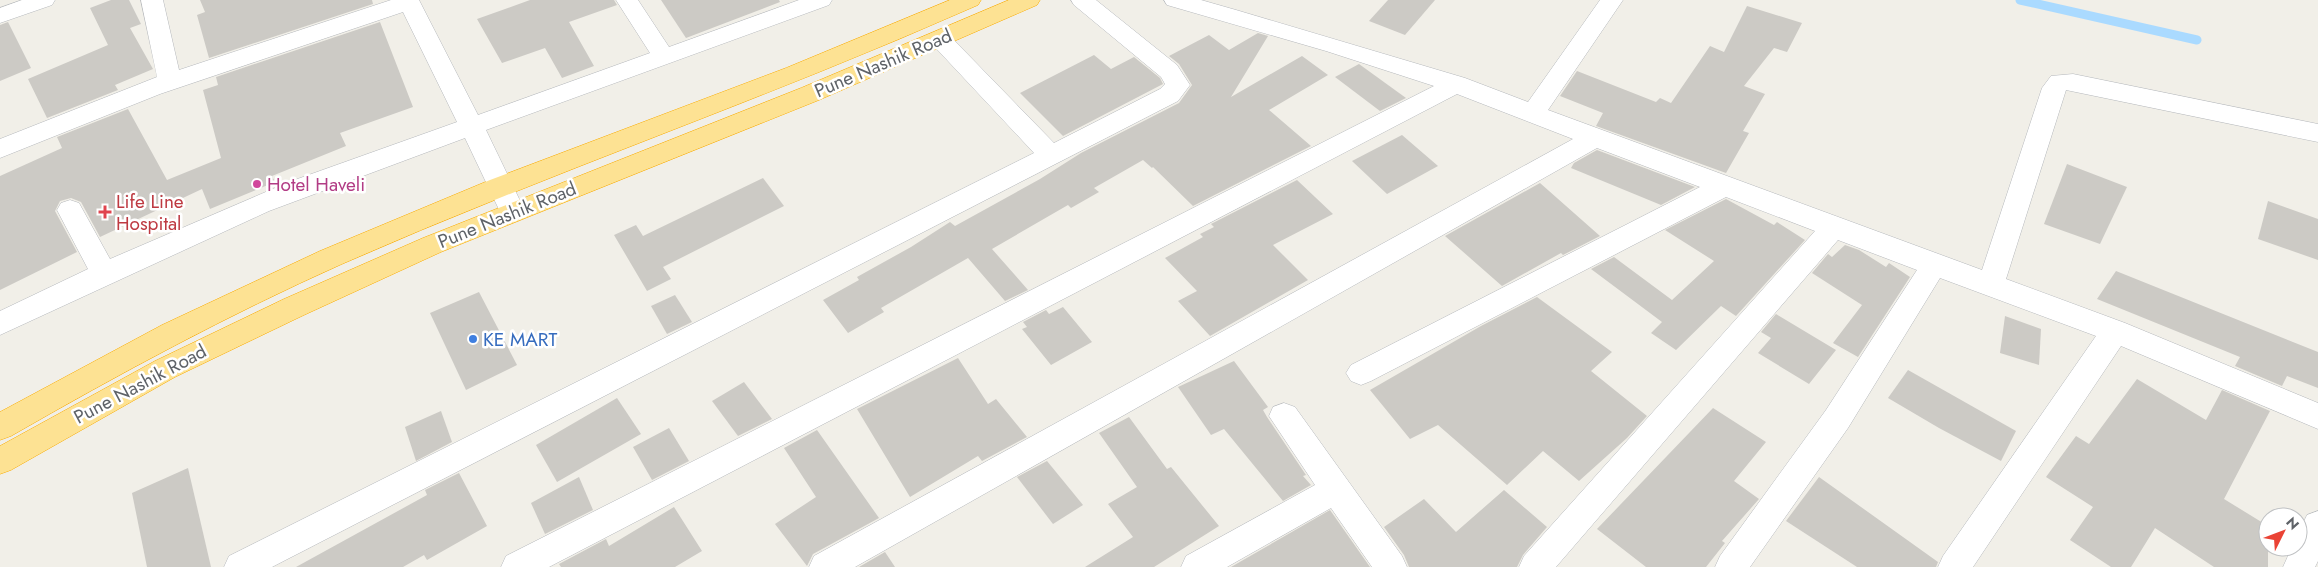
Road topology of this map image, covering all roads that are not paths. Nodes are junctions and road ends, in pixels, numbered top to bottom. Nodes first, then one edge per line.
1 (44, 0) edge
2 (152, 0) edge
3 (627, 0) edge
4 (821, 0) edge
5 (970, 0) edge
6 (1029, 0) edge
7 (1082, 0) edge
8 (1175, 0) edge
9 (1612, 0) edge
10 (409, 1) edge
11 (783, 6) edge
12 (0, 16) edge
13 (940, 39) junction
14 (663, 56) junction
15 (169, 80) junction
16 (1457, 84) junction
17 (1534, 112) junction
18 (471, 128) junction
19 (2318, 133) edge
20 (1595, 138) junction
21 (0, 149) edge
22 (1051, 155) junction
23 (502, 186) junction
24 (1725, 186) junction
25 (70, 210) dead end
26 (512, 211) junction
27 (1834, 227) junction
28 (1934, 264) junction
29 (104, 273) junction
30 (1991, 283) junction
31 (0, 324) edge
32 (2115, 331) junction
33 (1361, 373) dead end
34 (1284, 416) dead end
35 (2318, 416) edge
36 (2, 423) edge
37 (0, 461) edge
38 (1336, 489) junction
39 (2318, 525) edge
40 (240, 567) edge
41 (516, 567) edge
42 (825, 567) edge
43 (1197, 567) edge
44 (1391, 567) edge
45 (1535, 567) edge
46 (1731, 567) edge
47 (1954, 567) edge
48 (2299, 567) edge

1 - 12 street
2 - 15 street
3 - 14 street
4 - 11 street
5 - 23 highway, Pune Nashik Road
6 - 13 highway, Pune Nashik Road
7 - 22 street
8 - 16 street
9 - 17 street
10 - 15 street
10 - 18 street
11 - 14 street
13 - 22 street
13 - 26 highway, Pune Nashik Road
14 - 18 street
15 - 21 street
16 - 17 street
16 - 41 street
17 - 20 street
18 - 23 street
18 - 29 street
19 - 30 street
20 - 24 street
20 - 42 street
22 - 40 street
23 - 26 street
23 - 36 highway, Pune Nashik Road
24 - 27 street
24 - 33 street
25 - 29 street
26 - 37 highway, Pune Nashik Road
27 - 28 street
27 - 45 street
28 - 30 street
28 - 46 street
29 - 31 street
30 - 32 street
32 - 35 street
32 - 47 street
34 - 38 street
38 - 43 street
38 - 44 street
39 - 48 street

